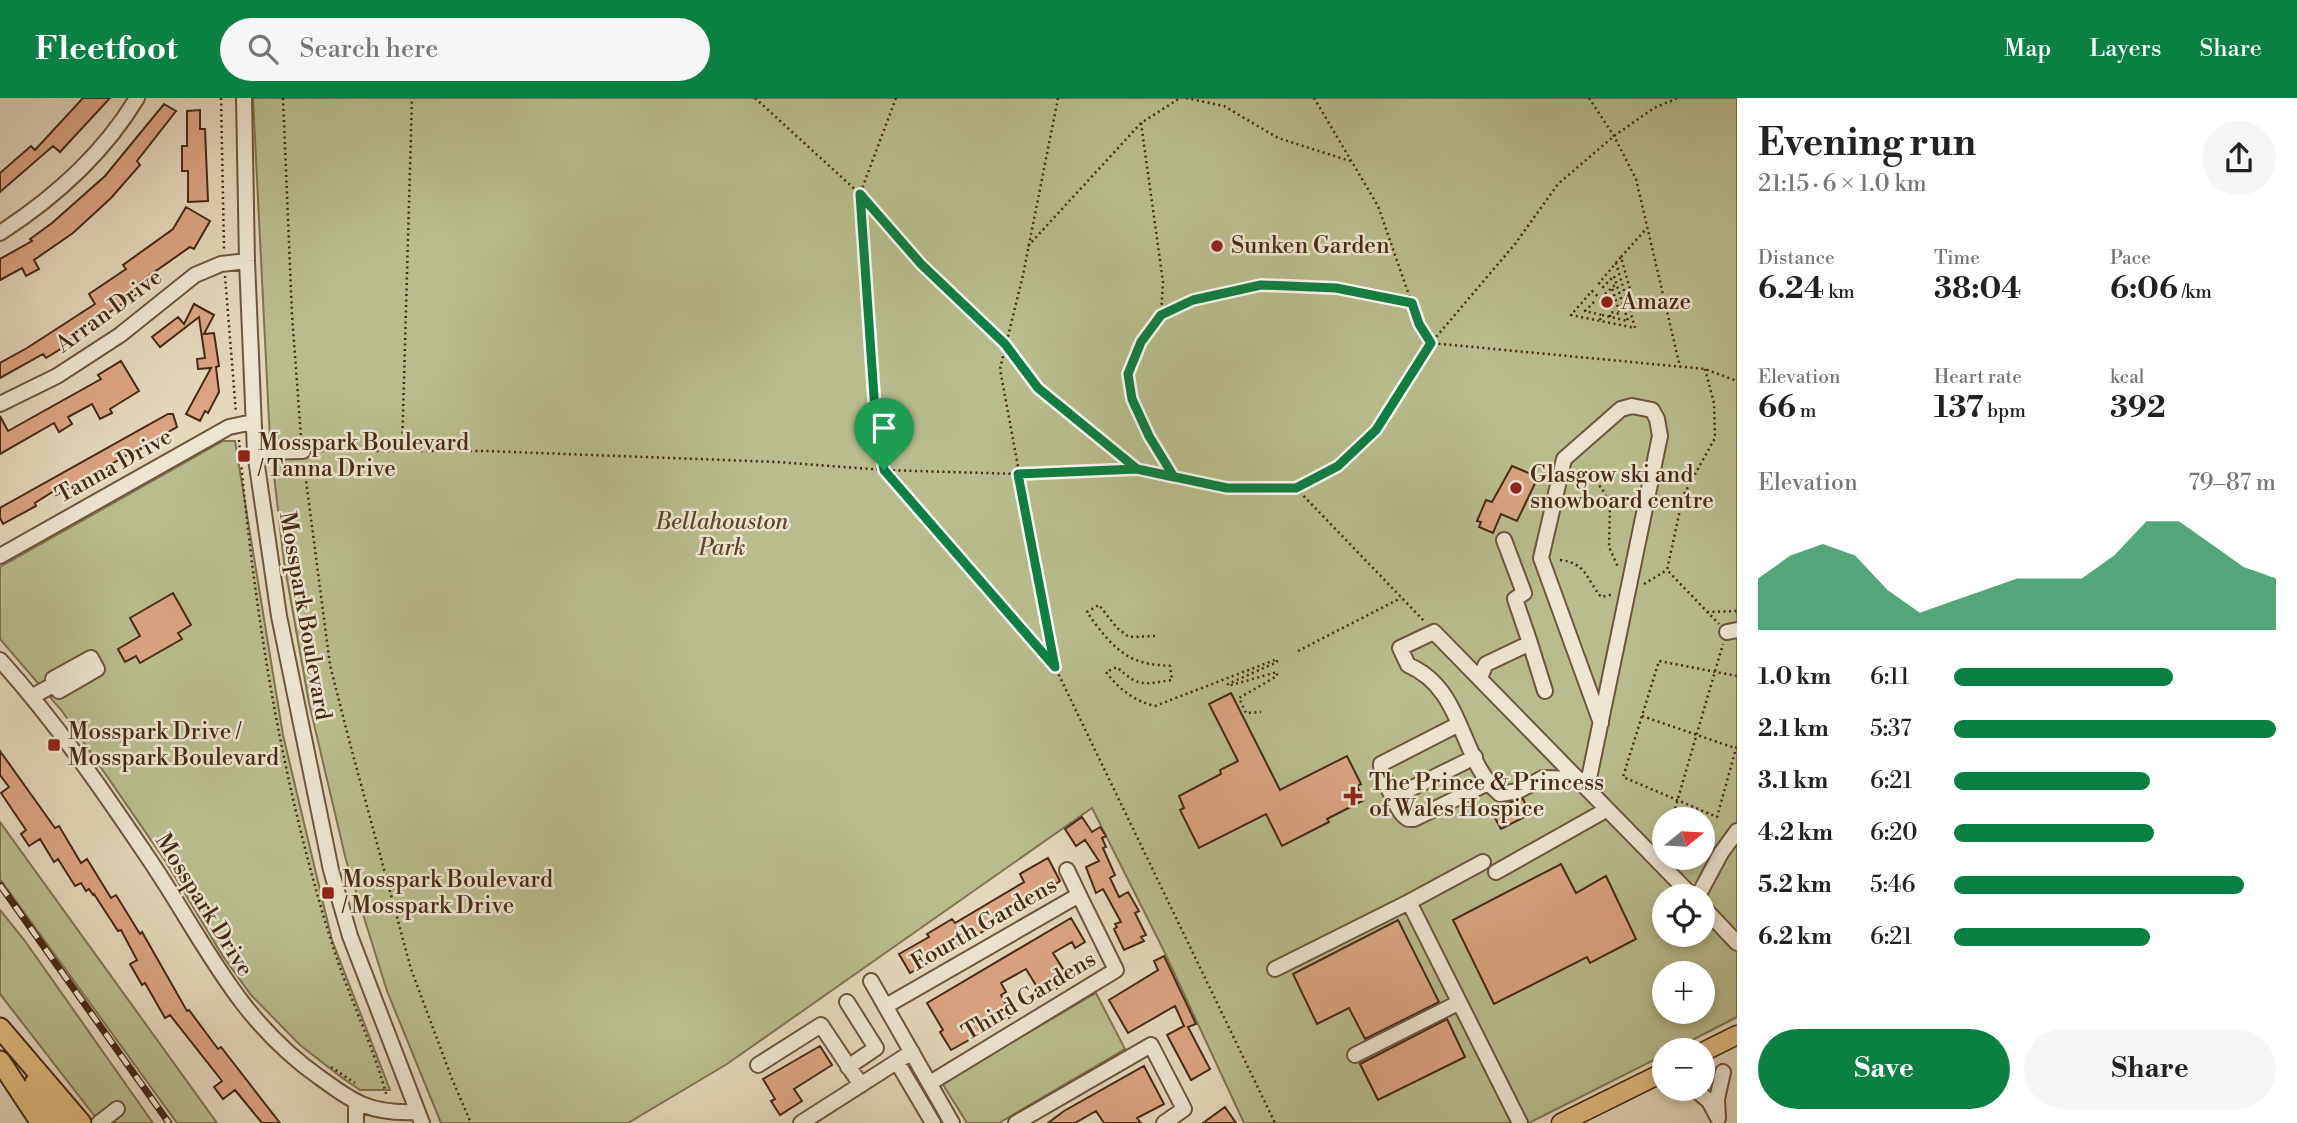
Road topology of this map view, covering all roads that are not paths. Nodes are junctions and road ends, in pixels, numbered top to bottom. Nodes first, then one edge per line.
1 (137, 98) edge
2 (244, 98) edge
3 (0, 233) edge
4 (247, 261) junction
5 (0, 404) edge
6 (253, 422) junction
7 (303, 450) road end
8 (255, 452) junction
9 (1504, 540) dead end
10 (0, 556) edge
11 (1530, 643) junction
12 (0, 660) edge
13 (1480, 677) junction
14 (55, 684) dead end
15 (1545, 691) dead end
16 (33, 696) junction
17 (1601, 723) junction
18 (1459, 724) junction
19 (1475, 757) junction
20 (1488, 783) junction
21 (1583, 784) junction
22 (1394, 797) junction
23 (1606, 810) junction
24 (1737, 831) edge
25 (1483, 862) dead end
26 (1067, 870) dead end
27 (1496, 872) dead end
28 (1680, 884) edge
29 (1704, 884) edge
30 (1079, 895) junction
31 (1409, 902) junction
32 (1715, 920) edge
33 (1737, 943) edge
34 (1275, 970) dead end
35 (871, 981) dead end
36 (847, 1002) dead end
37 (1458, 1003) junction
38 (886, 1006) junction
39 (0, 1028) edge
40 (0, 1034) edge
41 (1737, 1035) edge
42 (1715, 1046) edge
43 (912, 1052) junction
44 (1355, 1055) dead end
45 (0, 1061) edge
46 (897, 1062) junction
47 (758, 1065) dead end
48 (848, 1067) junction
49 (0, 1071) edge
50 (1723, 1072) dead end
51 (1652, 1078) edge
52 (930, 1083) junction
53 (861, 1085) junction
54 (1709, 1101) edge
55 (356, 1103) junction
56 (117, 1109) dead end
57 (419, 1117) edge
58 (1718, 1120) edge
59 (34, 1123) edge
60 (41, 1123) edge
61 (61, 1123) edge
62 (80, 1123) edge
63 (99, 1123) edge
64 (355, 1123) edge
65 (801, 1123) edge
66 (933, 1123) edge
67 (952, 1123) edge
68 (1016, 1123) edge
69 (1164, 1123) edge
70 (1520, 1123) edge
71 (1561, 1123) edge

1 - 3 street
2 - 4 street, Mosspark Boulevard
4 - 5 street, Arran Drive
4 - 6 street, Mosspark Boulevard
6 - 8 street, Mosspark Boulevard
6 - 10 street, Tanna Drive
7 - 8 street
8 - 57 street, Mosspark Boulevard
9 - 11 street
11 - 13 street
11 - 15 street
12 - 16 street, Mosspark Drive
13 - 18 street
13 - 21 street
14 - 16 street
16 - 55 street, Mosspark Drive
17 - 17 street
17 - 21 street
18 - 19 street
18 - 22 street
19 - 20 street
19 - 22 street
20 - 21 street
20 - 22 street
21 - 23 street
23 - 27 street
23 - 28 street
24 - 29 street
25 - 31 street
26 - 30 street, Fourth Gardens
30 - 38 street, Fourth Gardens
30 - 52 street, Third Gardens
31 - 34 street
31 - 37 street
32 - 33 street
35 - 38 street
36 - 48 street
37 - 44 street
37 - 70 street
38 - 43 street
39 - 62 highway
40 - 61 highway
41 - 42 main road
43 - 46 street
43 - 52 street
45 - 60 highway
46 - 53 street
46 - 66 street
47 - 48 street
48 - 53 street
49 - 59 highway
50 - 58 street
51 - 71 main road
52 - 67 street
53 - 65 street
54 - 58 street
55 - 57 street, Mosspark Drive
55 - 64 street
56 - 63 street
68 - 69 street

